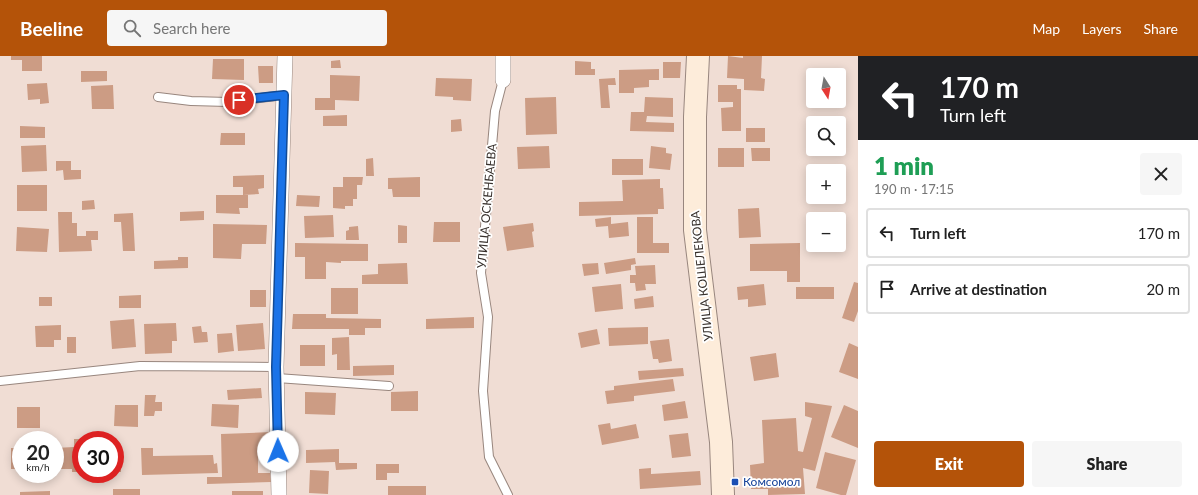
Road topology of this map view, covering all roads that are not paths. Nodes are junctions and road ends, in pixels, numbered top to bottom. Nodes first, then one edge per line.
1 (285, 56) edge
2 (503, 56) edge
3 (698, 56) edge
4 (503, 80) joint
5 (284, 95) junction
6 (158, 97) dead end
7 (277, 373) junction
8 (0, 381) edge
9 (389, 386) dead end
10 (279, 495) edge
11 (508, 495) edge
12 (723, 495) edge

1 - 5 street
2 - 4 street, УЛИЦА ОСКЕНБАЕВА
3 - 12 main road, УЛИЦА КОШЕЛЕКОВА
4 - 11 lane, УЛИЦА ОСКЕНБАЕВА
5 - 6 lane
5 - 7 street
7 - 8 lane
7 - 9 lane
7 - 10 street

